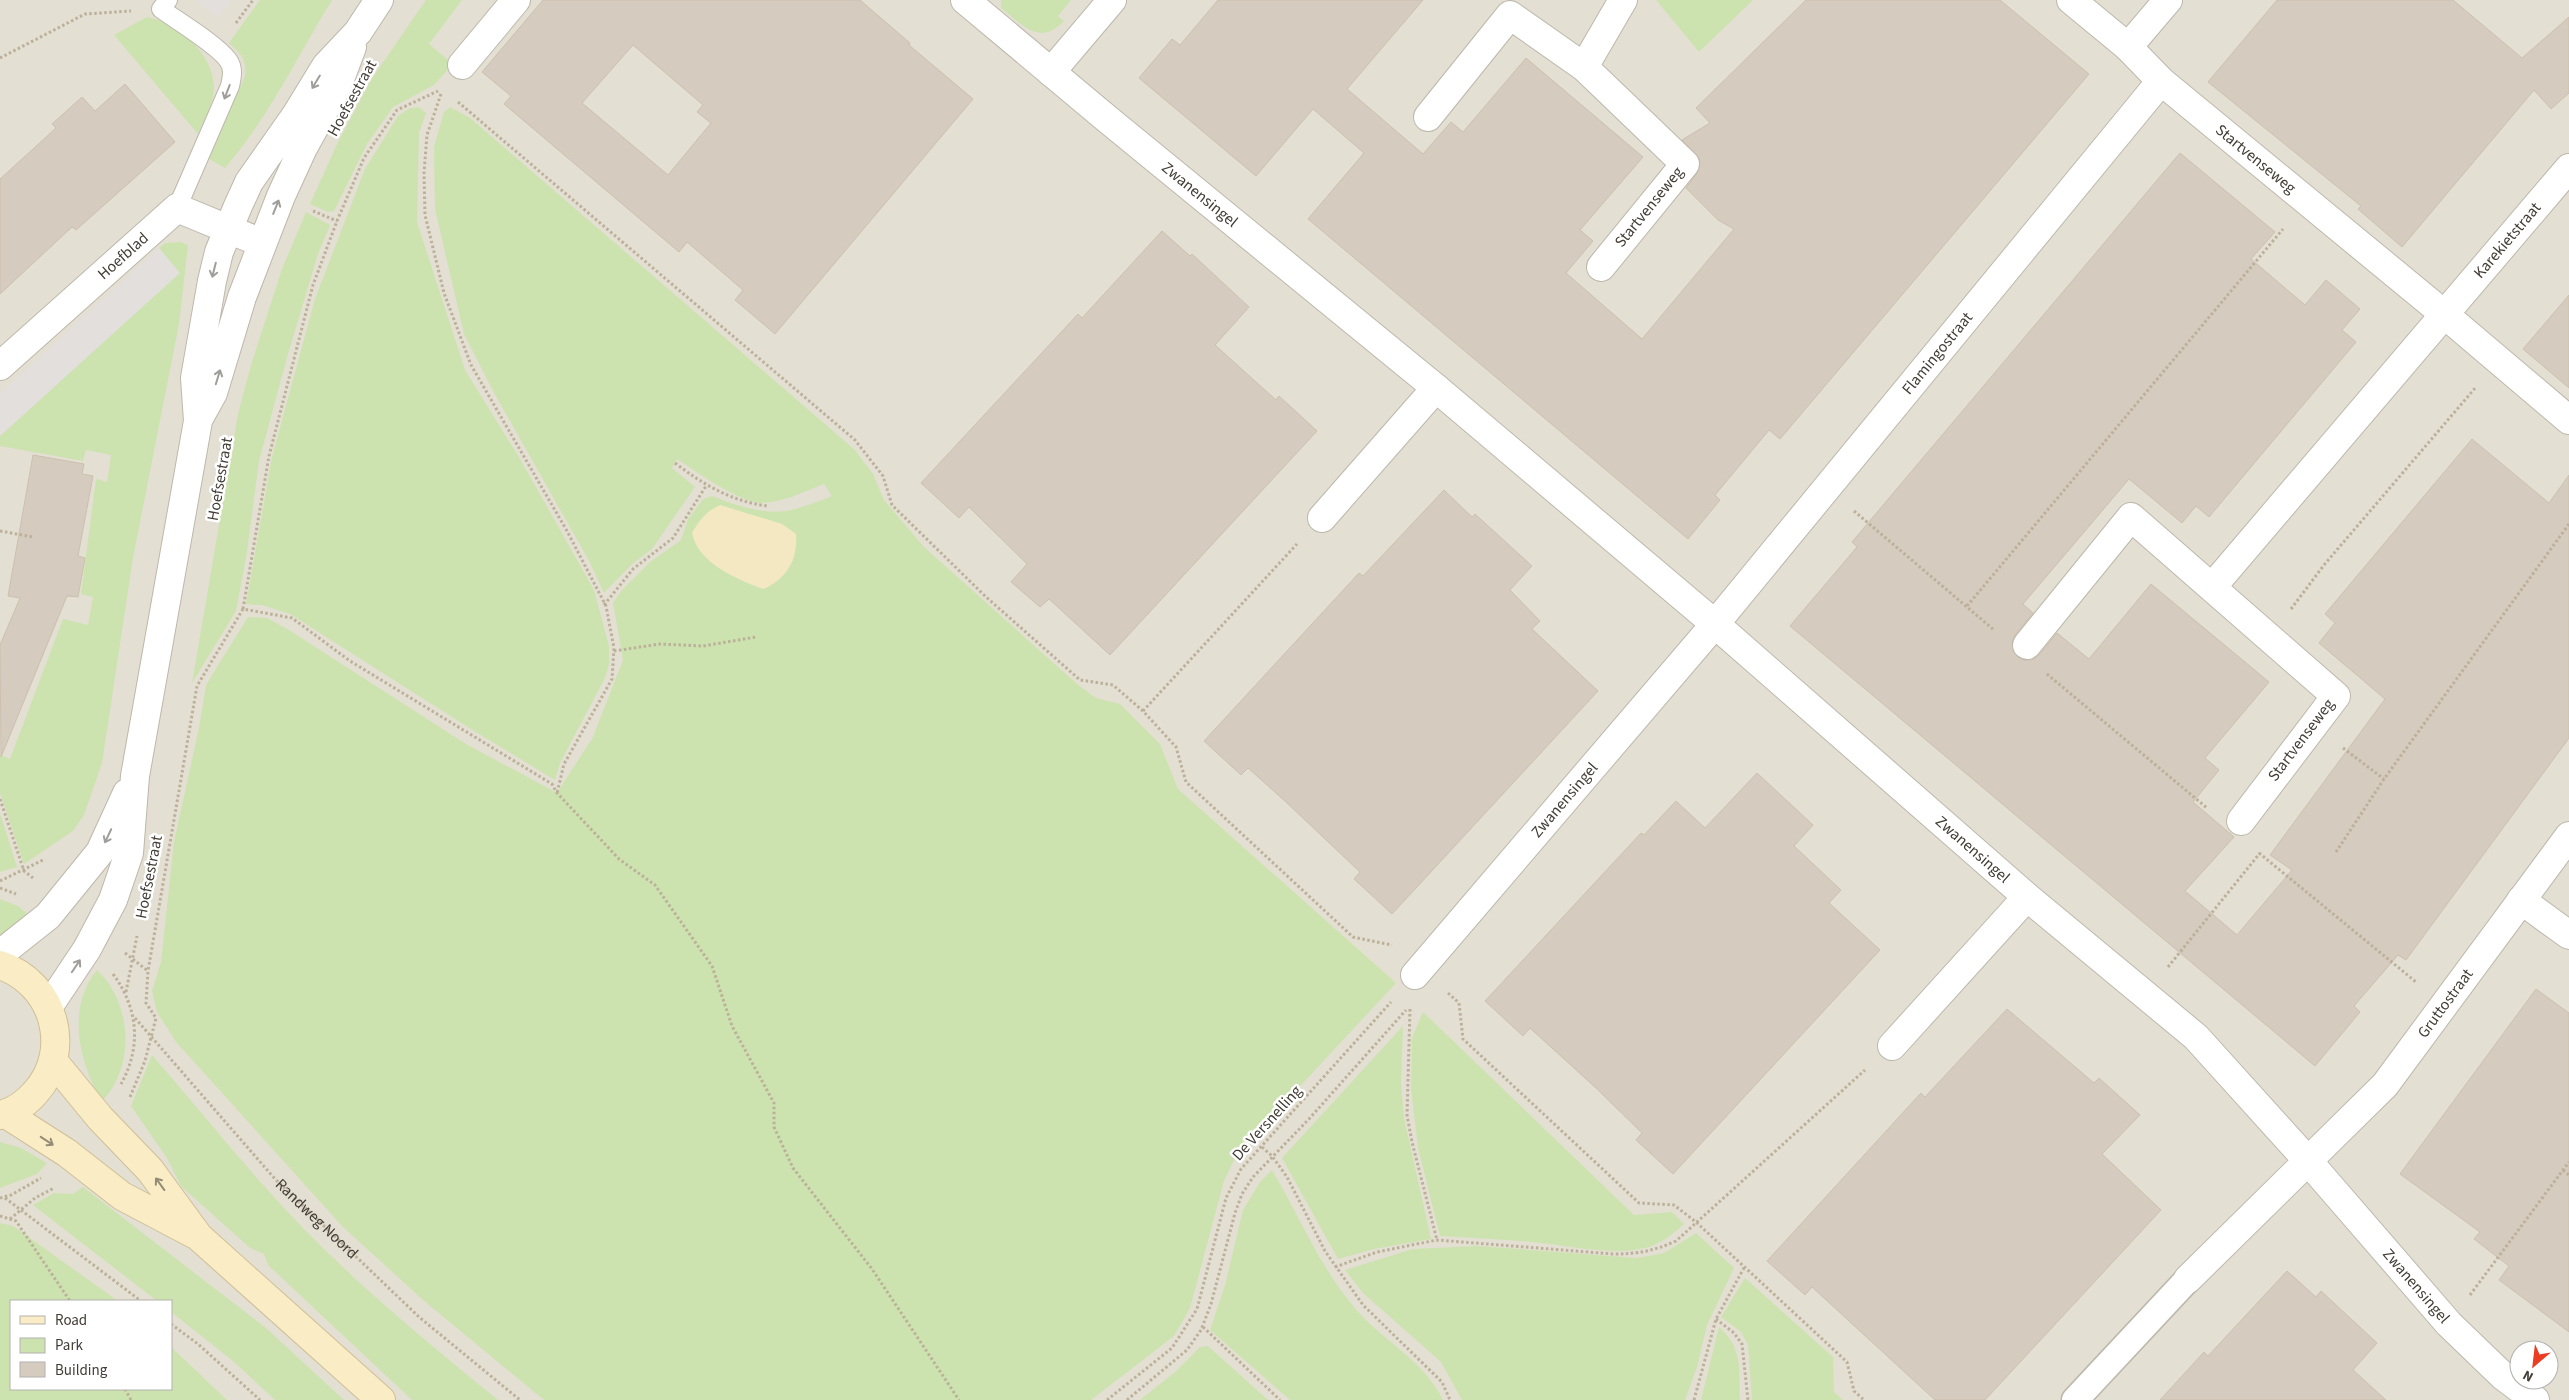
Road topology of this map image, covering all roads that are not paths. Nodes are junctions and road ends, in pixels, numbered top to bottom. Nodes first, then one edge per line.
1 (379, 0) edge
2 (516, 0) edge
3 (965, 0) edge
4 (1112, 0) edge
5 (1623, 0) edge
6 (2071, 0) edge
7 (2168, 0) edge
8 (165, 5) edge
9 (358, 32) junction
10 (2128, 48) junction
11 (462, 65) dead end
12 (1584, 67) junction
13 (1051, 72) junction
14 (2161, 81) junction
15 (1428, 117) dead end
16 (2569, 168) edge
17 (177, 208) junction
18 (228, 229) junction
19 (262, 243) junction
20 (1601, 267) dead end
21 (2444, 314) junction
22 (0, 366) edge
23 (1436, 388) junction
24 (2569, 420) edge
25 (198, 421) junction
26 (1322, 518) road end
27 (2213, 586) junction
28 (1715, 624) junction
29 (2027, 645) dead end
30 (135, 776) junction
31 (2241, 820) dead end
32 (2569, 836) edge
33 (2027, 896) junction
34 (2521, 900) junction
35 (2569, 935) edge
36 (0, 954) edge
37 (0, 965) edge
38 (1418, 972) road end
39 (49, 1006) junction
40 (1892, 1046) road end
41 (54, 1062) junction
42 (3, 1115) edge
43 (2308, 1161) junction
44 (199, 1237) junction
45 (2188, 1279) joint
46 (381, 1400) edge
47 (2075, 1400) edge
48 (2536, 1400) edge

1 - 9 street, Hoefsestraat
2 - 11 street
3 - 13 street, Zwanensingel
4 - 13 street
5 - 12 street
6 - 10 street, Startvenseweg
7 - 10 street
8 -> 17 lane
9 -> 18 street, Hoefsestraat
19 -> 9 street, Hoefsestraat
10 - 14 street, Startvenseweg
12 - 15 street, Startvenseweg
12 - 20 street, Startvenseweg
13 - 23 street, Zwanensingel
14 - 21 street, Startvenseweg
14 - 28 street, Flamingostraat
16 - 21 street, Karekietstraat
17 - 18 street
17 - 22 street, Hoefblad
18 - 19 street
18 -> 25 street, Hoefsestraat
25 -> 19 street, Hoefsestraat
21 - 24 street, Startvenseweg
21 - 27 street
23 - 26 street
23 - 28 street, Zwanensingel
25 - 30 street, Hoefsestraat
27 - 29 street, Startvenseweg
27 - 31 street, Startvenseweg
28 - 33 street, Zwanensingel
28 - 38 street, Zwanensingel
30 -> 36 street, Hoefsestraat
39 -> 30 street, Hoefsestraat
32 - 34 street, Gruttostraat
33 - 40 street
33 - 43 street, Zwanensingel
34 - 35 street
34 - 43 street, Gruttostraat
37 - 39 main road
39 - 41 main road
41 - 42 main road
44 -> 41 main road
42 -> 44 main road
43 - 45 street
43 - 48 street, Zwanensingel
44 - 46 main road
45 - 47 street

